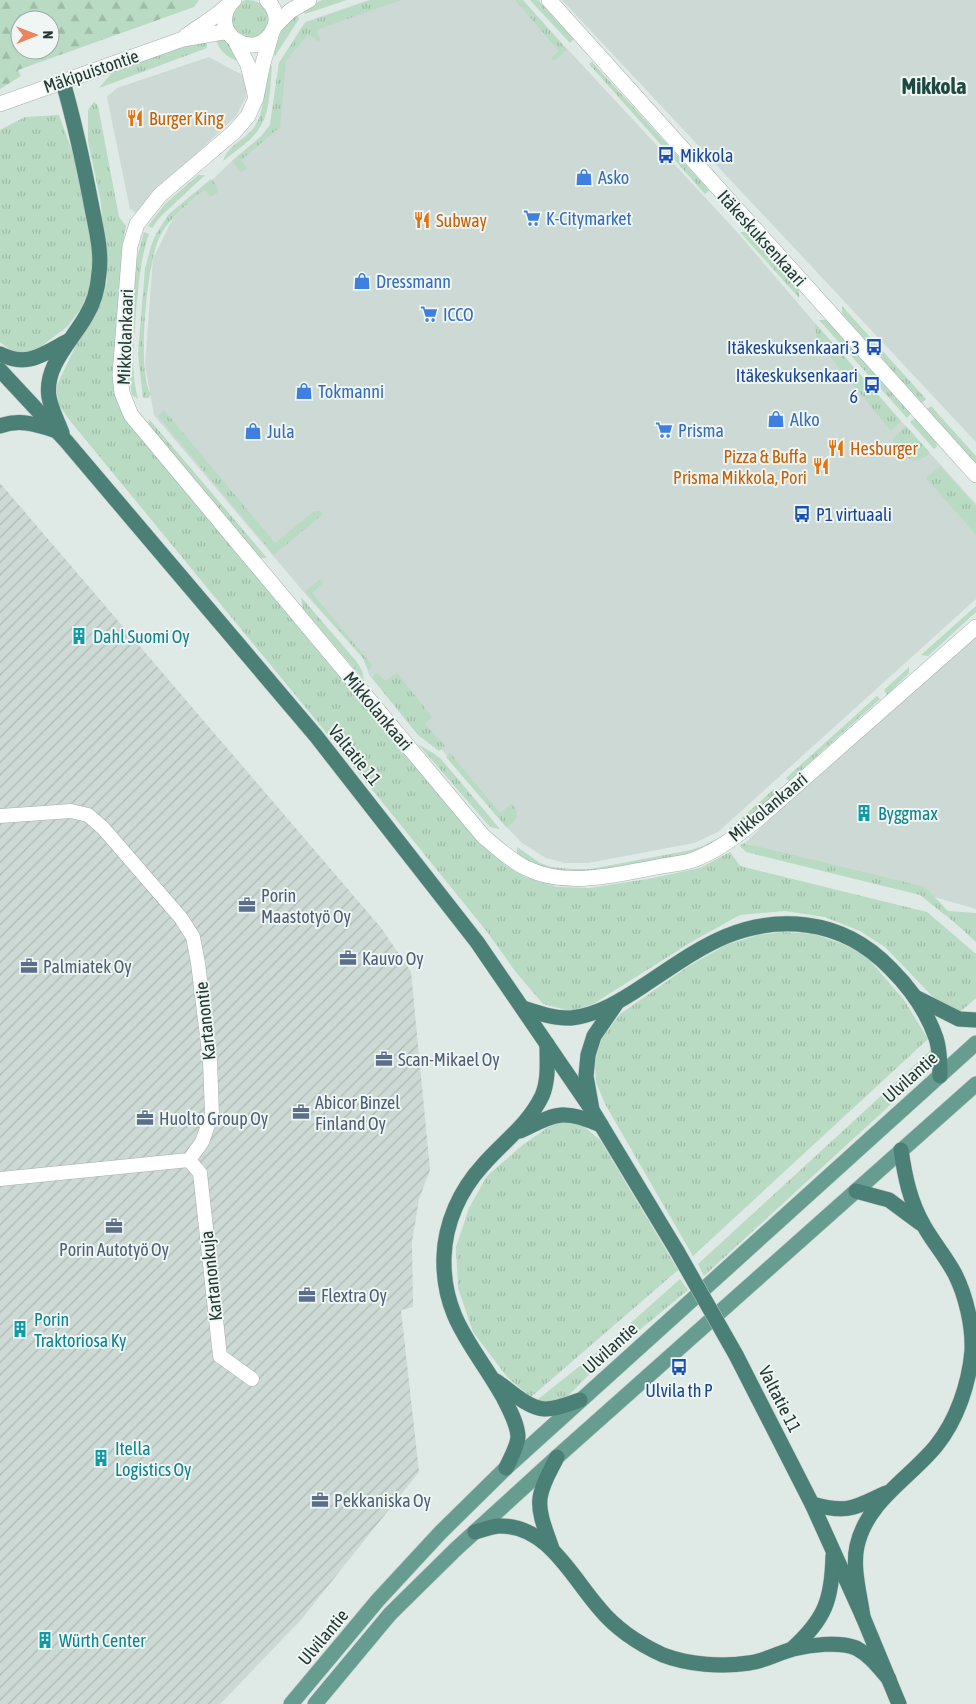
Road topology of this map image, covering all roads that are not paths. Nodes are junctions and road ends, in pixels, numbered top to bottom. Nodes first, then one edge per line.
1 (267, 0) edge
2 (310, 0) edge
3 (549, 0) edge
4 (232, 2) edge
5 (274, 30) junction
6 (232, 37) junction
7 (183, 39) junction
8 (63, 82) junction
9 (256, 98) junction
10 (0, 104) edge
11 (69, 340) junction
12 (0, 354) edge
13 (0, 370) edge
14 (0, 426) edge
15 (61, 436) junction
16 (976, 475) edge
17 (976, 627) edge
18 (0, 816) edge
19 (915, 997) junction
20 (616, 1004) junction
21 (523, 1008) junction
22 (976, 1020) edge
23 (976, 1043) edge
24 (547, 1044) junction
25 (940, 1076) junction
26 (976, 1084) edge
27 (592, 1110) junction
28 (601, 1125) junction
29 (518, 1132) junction
30 (902, 1150) junction
31 (189, 1160) junction
32 (0, 1179) edge
33 (856, 1191) junction
34 (923, 1225) junction
35 (493, 1378) junction
36 (252, 1379) dead end
37 (580, 1400) junction
38 (557, 1457) junction
39 (506, 1468) junction
40 (888, 1492) junction
41 (812, 1504) junction
42 (475, 1532) junction
43 (552, 1548) junction
44 (834, 1552) junction
45 (863, 1618) junction
46 (792, 1649) junction
47 (889, 1679) junction
48 (291, 1704) edge
49 (315, 1704) edge
50 (899, 1704) edge

1 - 5 street
2 - 5 street
3 - 16 street, Itäkeskuksenkaari
4 - 6 street
4 - 7 street, Mäkipuistontie
5 - 6 street, Mäkipuistontie
5 - 9 street, Mikkolankaari
6 - 7 street, Mäkipuistontie
6 - 9 street
7 - 8 street, Mäkipuistontie
8 - 10 street, Mäkipuistontie
8 - 11 highway
9 - 17 street, Mikkolankaari
11 - 12 highway
11 - 15 highway
13 - 15 highway, Valtatie 11
14 - 15 highway
15 - 21 highway, Valtatie 11
18 - 31 street, Kartanontie
19 - 20 highway
19 - 22 highway
19 - 25 highway
20 - 21 highway
20 - 27 highway
21 - 24 highway, Valtatie 11
23 - 25 main road, Ulvilantie
24 - 27 highway, Valtatie 11
24 - 29 highway
25 - 37 main road, Ulvilantie
26 - 30 main road, Ulvilantie
27 - 28 highway, Valtatie 11
28 - 29 highway
28 - 41 highway, Valtatie 11, bridge
29 - 35 highway
30 - 33 main road, Ulvilantie
30 - 34 highway
31 - 32 street
31 - 36 street, Kartanonkuja
33 - 34 highway
33 - 38 main road, Ulvilantie
34 - 40 highway
35 - 37 highway
35 - 39 highway
37 - 39 main road, Ulvilantie
38 - 42 main road, Ulvilantie
38 - 43 highway
39 - 48 main road, Ulvilantie
40 - 41 highway
40 - 45 highway
41 - 44 highway, Valtatie 11
42 - 43 highway
42 - 49 main road, Ulvilantie
43 - 46 highway
44 - 45 highway, Valtatie 11
44 - 46 highway
45 - 47 highway, Valtatie 11
46 - 47 highway
47 - 50 highway, Valtatie 11

